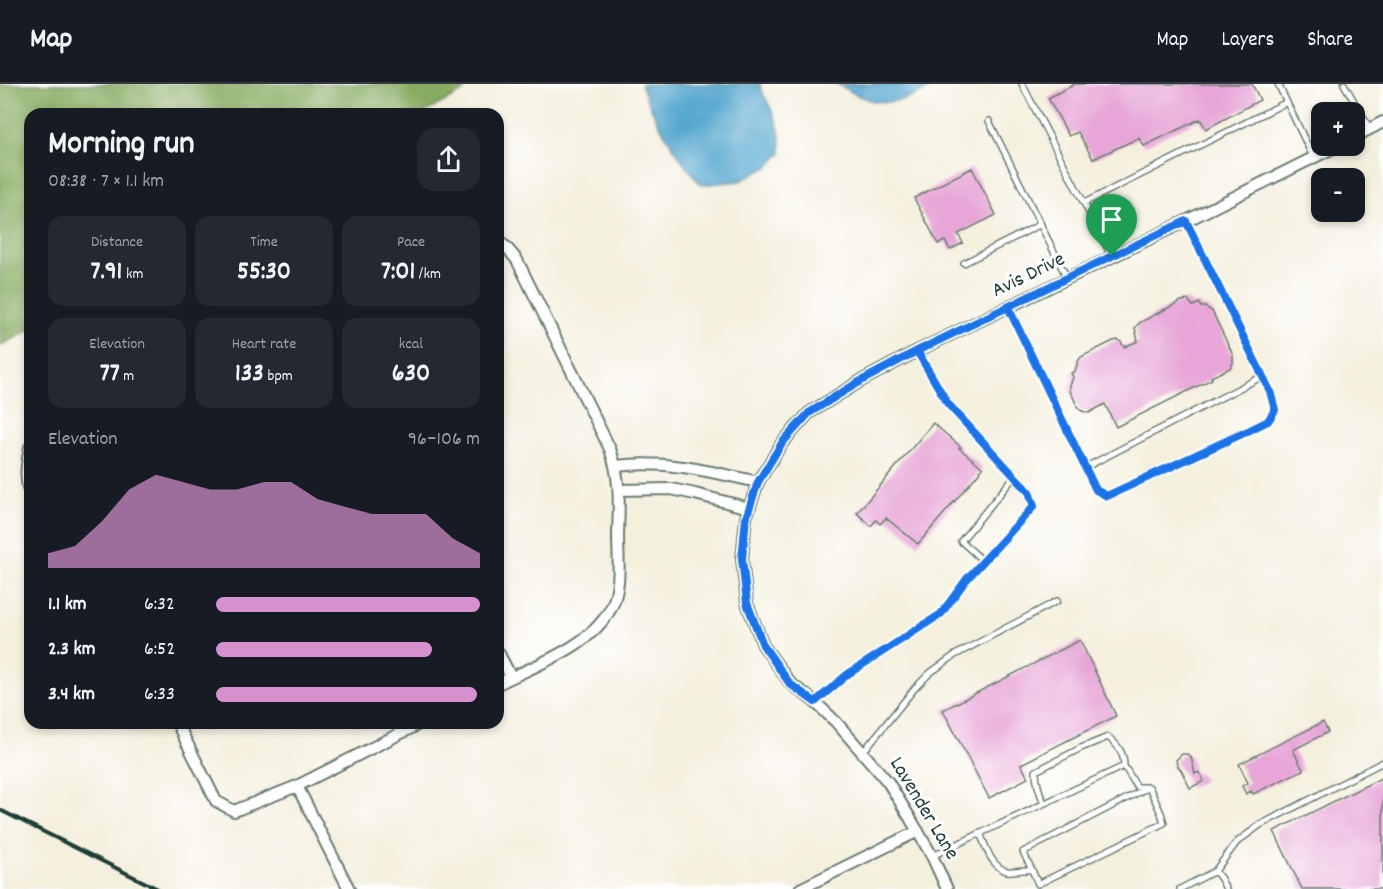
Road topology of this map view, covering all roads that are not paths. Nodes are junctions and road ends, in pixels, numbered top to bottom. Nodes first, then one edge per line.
1 (1024, 84) edge
2 (1278, 84) edge
3 (1344, 84) edge
4 (1287, 102) junction
5 (989, 121) dead end
6 (1383, 122) edge
7 (1370, 129) junction
8 (1365, 132) edge
9 (1313, 157) joint
10 (1084, 202) junction
11 (1186, 221) junction
12 (1041, 224) junction
13 (504, 246) edge
14 (1112, 256) junction
15 (963, 263) dead end
16 (1067, 278) junction
17 (1008, 307) junction
18 (917, 351) junction
19 (899, 361) joint
20 (1263, 376) junction
21 (616, 466) junction
22 (1086, 467) junction
23 (1014, 477) junction
24 (758, 482) junction
25 (619, 490) junction
26 (750, 508) junction
27 (983, 561) junction
28 (1057, 601) dead end
29 (504, 664) edge
30 (511, 677) junction
31 (504, 681) edge
32 (815, 702) junction
33 (180, 729) edge
34 (409, 729) edge
35 (863, 752) junction
36 (1383, 762) edge
37 (1124, 766) junction
38 (297, 786) junction
39 (1149, 787) junction
40 (1044, 803) junction
41 (918, 831) junction
42 (980, 833) junction
43 (932, 856) junction
44 (1032, 870) junction
45 (1215, 871) junction
46 (349, 889) edge
47 (800, 889) edge
48 (947, 889) edge
49 (1180, 889) edge
50 (1226, 889) edge

1 - 10 lane
2 - 4 lane
3 - 7 lane
4 - 9 lane
4 - 10 lane
5 - 12 lane
6 - 7 street
7 - 8 street
9 - 11 street, Avis Drive
10 - 14 lane
11 - 14 street, Avis Drive
11 - 20 lane
12 - 15 lane
12 - 16 lane
13 - 21 street
14 - 16 street, Avis Drive
16 - 17 street, Avis Drive
17 - 18 street, Avis Drive
17 - 22 lane
18 - 19 street, Avis Drive
18 - 23 lane
19 - 24 street, Lavender Lane
20 - 22 lane
20 - 22 lane
21 - 24 street
21 - 25 street
23 - 27 lane
23 - 27 lane
24 - 26 street, Lavender Lane
25 - 26 street
25 - 30 street
26 - 32 street, Lavender Lane
27 - 32 lane
28 - 35 lane
29 - 30 street
30 - 31 street
32 - 35 street, Lavender Lane
33 - 38 street
34 - 38 street
35 - 41 street, Lavender Lane
36 - 45 lane
37 - 39 lane
37 - 40 lane
37 - 40 lane
38 - 46 street
39 - 44 lane
39 - 44 lane
40 - 42 lane
41 - 43 street, Lavender Lane
41 - 47 street
42 - 43 lane
42 - 44 lane
43 - 48 street, Lavender Lane
45 - 49 lane
45 - 50 lane

